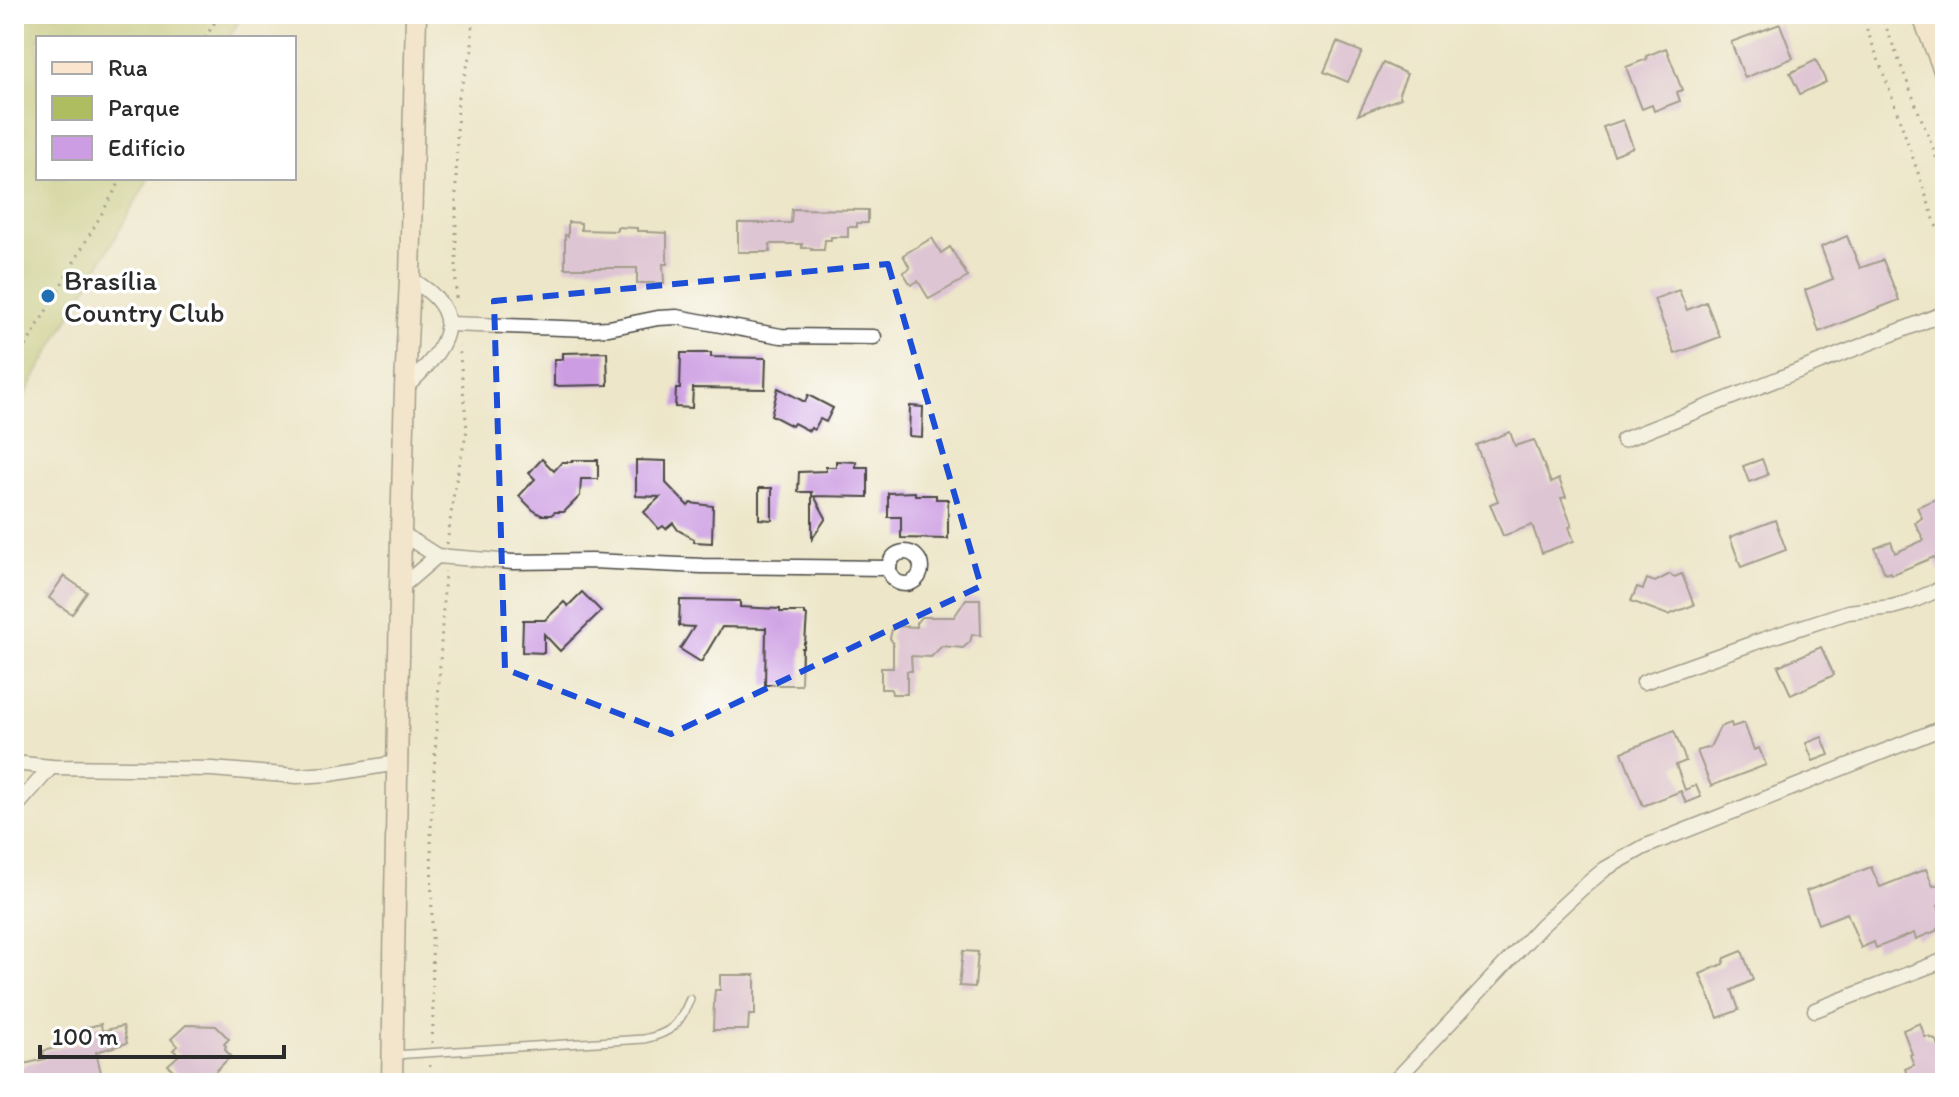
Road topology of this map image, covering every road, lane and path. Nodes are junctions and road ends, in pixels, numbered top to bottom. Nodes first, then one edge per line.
1 (220, 14) edge
2 (416, 14) edge
3 (1861, 14) edge
4 (1881, 14) edge
5 (1922, 14) edge
6 (206, 36) edge
7 (1945, 73) edge
8 (121, 180) edge
9 (1945, 180) edge
10 (1945, 251) edge
11 (410, 279) junction
12 (1945, 313) edge
13 (449, 324) junction
14 (874, 337) dead end
15 (14, 367) edge
16 (405, 388) junction
17 (1623, 440) dead end
18 (401, 533) junction
19 (437, 556) junction
20 (889, 568) dead end
21 (401, 587) junction
22 (1945, 587) edge
23 (1644, 682) dead end
24 (1945, 727) edge
25 (14, 763) edge
26 (397, 763) junction
27 (51, 767) junction
28 (14, 809) edge
29 (1945, 960) edge
30 (690, 999) dead end
31 (1815, 1010) dead end
32 (392, 1055) junction
33 (392, 1083) edge
34 (1393, 1083) edge

1 - 6 path
2 - 11 street
3 - 10 path
4 - 9 path
5 - 7 street
8 - 15 path
11 - 13 street
11 - 16 street
12 - 17 street
13 - 14 street
13 - 16 street
16 - 18 street
18 - 19 street
18 - 21 street
19 - 20 street
19 - 21 street
21 - 26 street
22 - 23 street
24 - 34 street
25 - 27 street
26 - 27 street
26 - 32 street
27 - 28 street
29 - 31 street
30 - 32 lane
32 - 33 street

